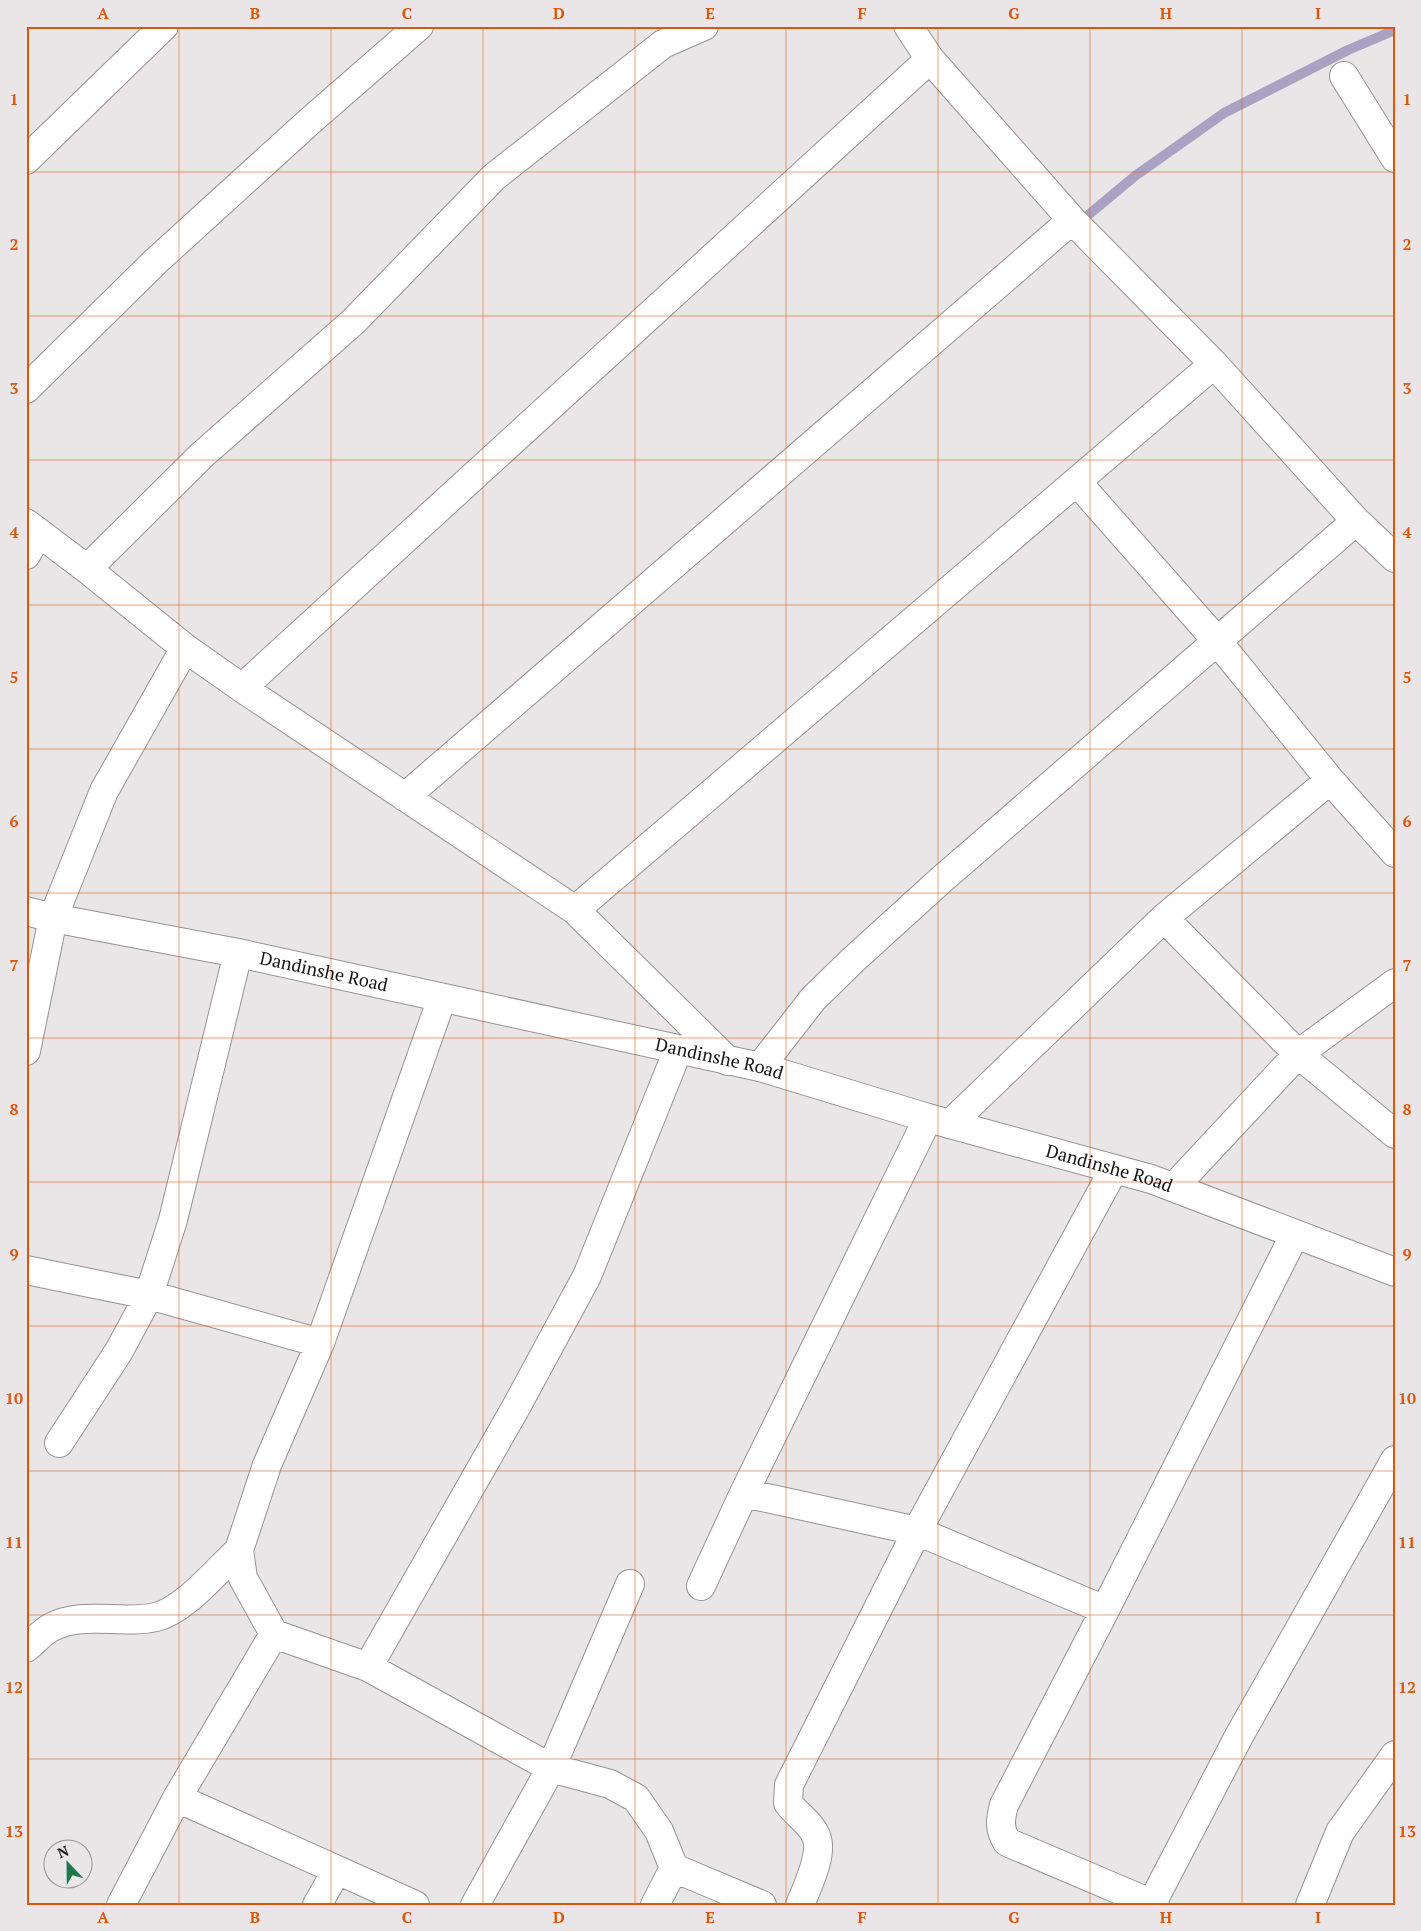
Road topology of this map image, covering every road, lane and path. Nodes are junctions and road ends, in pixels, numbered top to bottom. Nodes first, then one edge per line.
1 (164, 26) edge
2 (419, 26) edge
3 (704, 26) edge
4 (908, 26) edge
5 (656, 35) edge
6 (930, 59) junction
7 (1344, 76) dead end
8 (1395, 158) edge
9 (26, 160) edge
10 (1072, 220) junction
11 (1214, 364) junction
12 (26, 389) edge
13 (1077, 482) junction
14 (1356, 521) junction
15 (30, 538) edge
16 (1395, 558) edge
17 (87, 569) junction
18 (1218, 642) junction
19 (185, 648) junction
20 (242, 688) junction
21 (1330, 780) junction
22 (405, 797) junction
23 (1395, 853) edge
24 (575, 910) junction
25 (26, 911) edge
26 (53, 918) junction
27 (1164, 918) junction
28 (238, 953) junction
29 (1395, 983) edge
30 (442, 998) junction
31 (678, 1050) junction
32 (26, 1051) edge
33 (1298, 1054) junction
34 (728, 1061) junction
35 (760, 1068) junction
36 (939, 1121) junction
37 (1395, 1134) edge
38 (1114, 1169) junction
39 (1174, 1188) junction
40 (1295, 1234) junction
41 (26, 1270) edge
42 (1395, 1272) edge
43 (149, 1295) junction
44 (320, 1343) junction
45 (59, 1443) dead end
46 (1395, 1460) edge
47 (744, 1493) junction
48 (917, 1531) junction
49 (239, 1550) junction
50 (630, 1584) dead end
51 (701, 1586) dead end
52 (1105, 1610) junction
53 (274, 1634) junction
54 (26, 1648) edge
55 (368, 1667) junction
56 (1395, 1755) edge
57 (551, 1768) junction
58 (177, 1798) junction
59 (674, 1868) junction
60 (337, 1870) junction
61 (1153, 1904) edge
62 (121, 1905) edge
63 (317, 1905) edge
64 (415, 1905) edge
65 (476, 1905) edge
66 (655, 1905) edge
67 (762, 1905) edge
68 (800, 1905) edge
69 (1310, 1905) edge

1 - 9 street
2 - 12 street
3 - 5 street
4 - 6 street
5 - 17 street
6 - 10 street
6 - 20 street
7 - 8 street
10 - 11 street
10 - 22 street
11 - 13 street
11 - 14 street
13 - 18 street
13 - 24 street
14 - 16 street
14 - 18 street
15 - 17 street
17 - 19 street
18 - 21 street
18 - 35 street
19 - 20 street
19 - 26 street
20 - 22 street
21 - 23 street
21 - 27 street
22 - 24 street
24 - 34 street
25 - 26 street, Dandinshe Road
26 - 28 street, Dandinshe Road
26 - 32 street
27 - 33 street
27 - 36 street
28 - 30 street, Dandinshe Road
28 - 43 street
29 - 33 street
30 - 31 street, Dandinshe Road
30 - 44 street
31 - 34 street, Dandinshe Road
31 - 55 street
33 - 37 street
33 - 39 street
34 - 35 street, Dandinshe Road
35 - 36 street, Dandinshe Road
36 - 38 street, Dandinshe Road
36 - 47 street
38 - 39 street, Dandinshe Road
38 - 48 street
39 - 40 street, Dandinshe Road
40 - 42 street, Dandinshe Road
40 - 52 street
41 - 43 street
43 - 44 street
43 - 45 street
44 - 49 street
46 - 61 street
47 - 48 street
47 - 51 street
48 - 52 street
48 - 68 street
49 - 53 street
49 - 54 street
50 - 57 street
52 - 61 street
53 - 55 street
53 - 58 street
55 - 57 street
56 - 69 street
57 - 59 street
57 - 65 street
58 - 60 street
58 - 62 street
59 - 66 street
59 - 67 street
60 - 63 street
60 - 64 street

